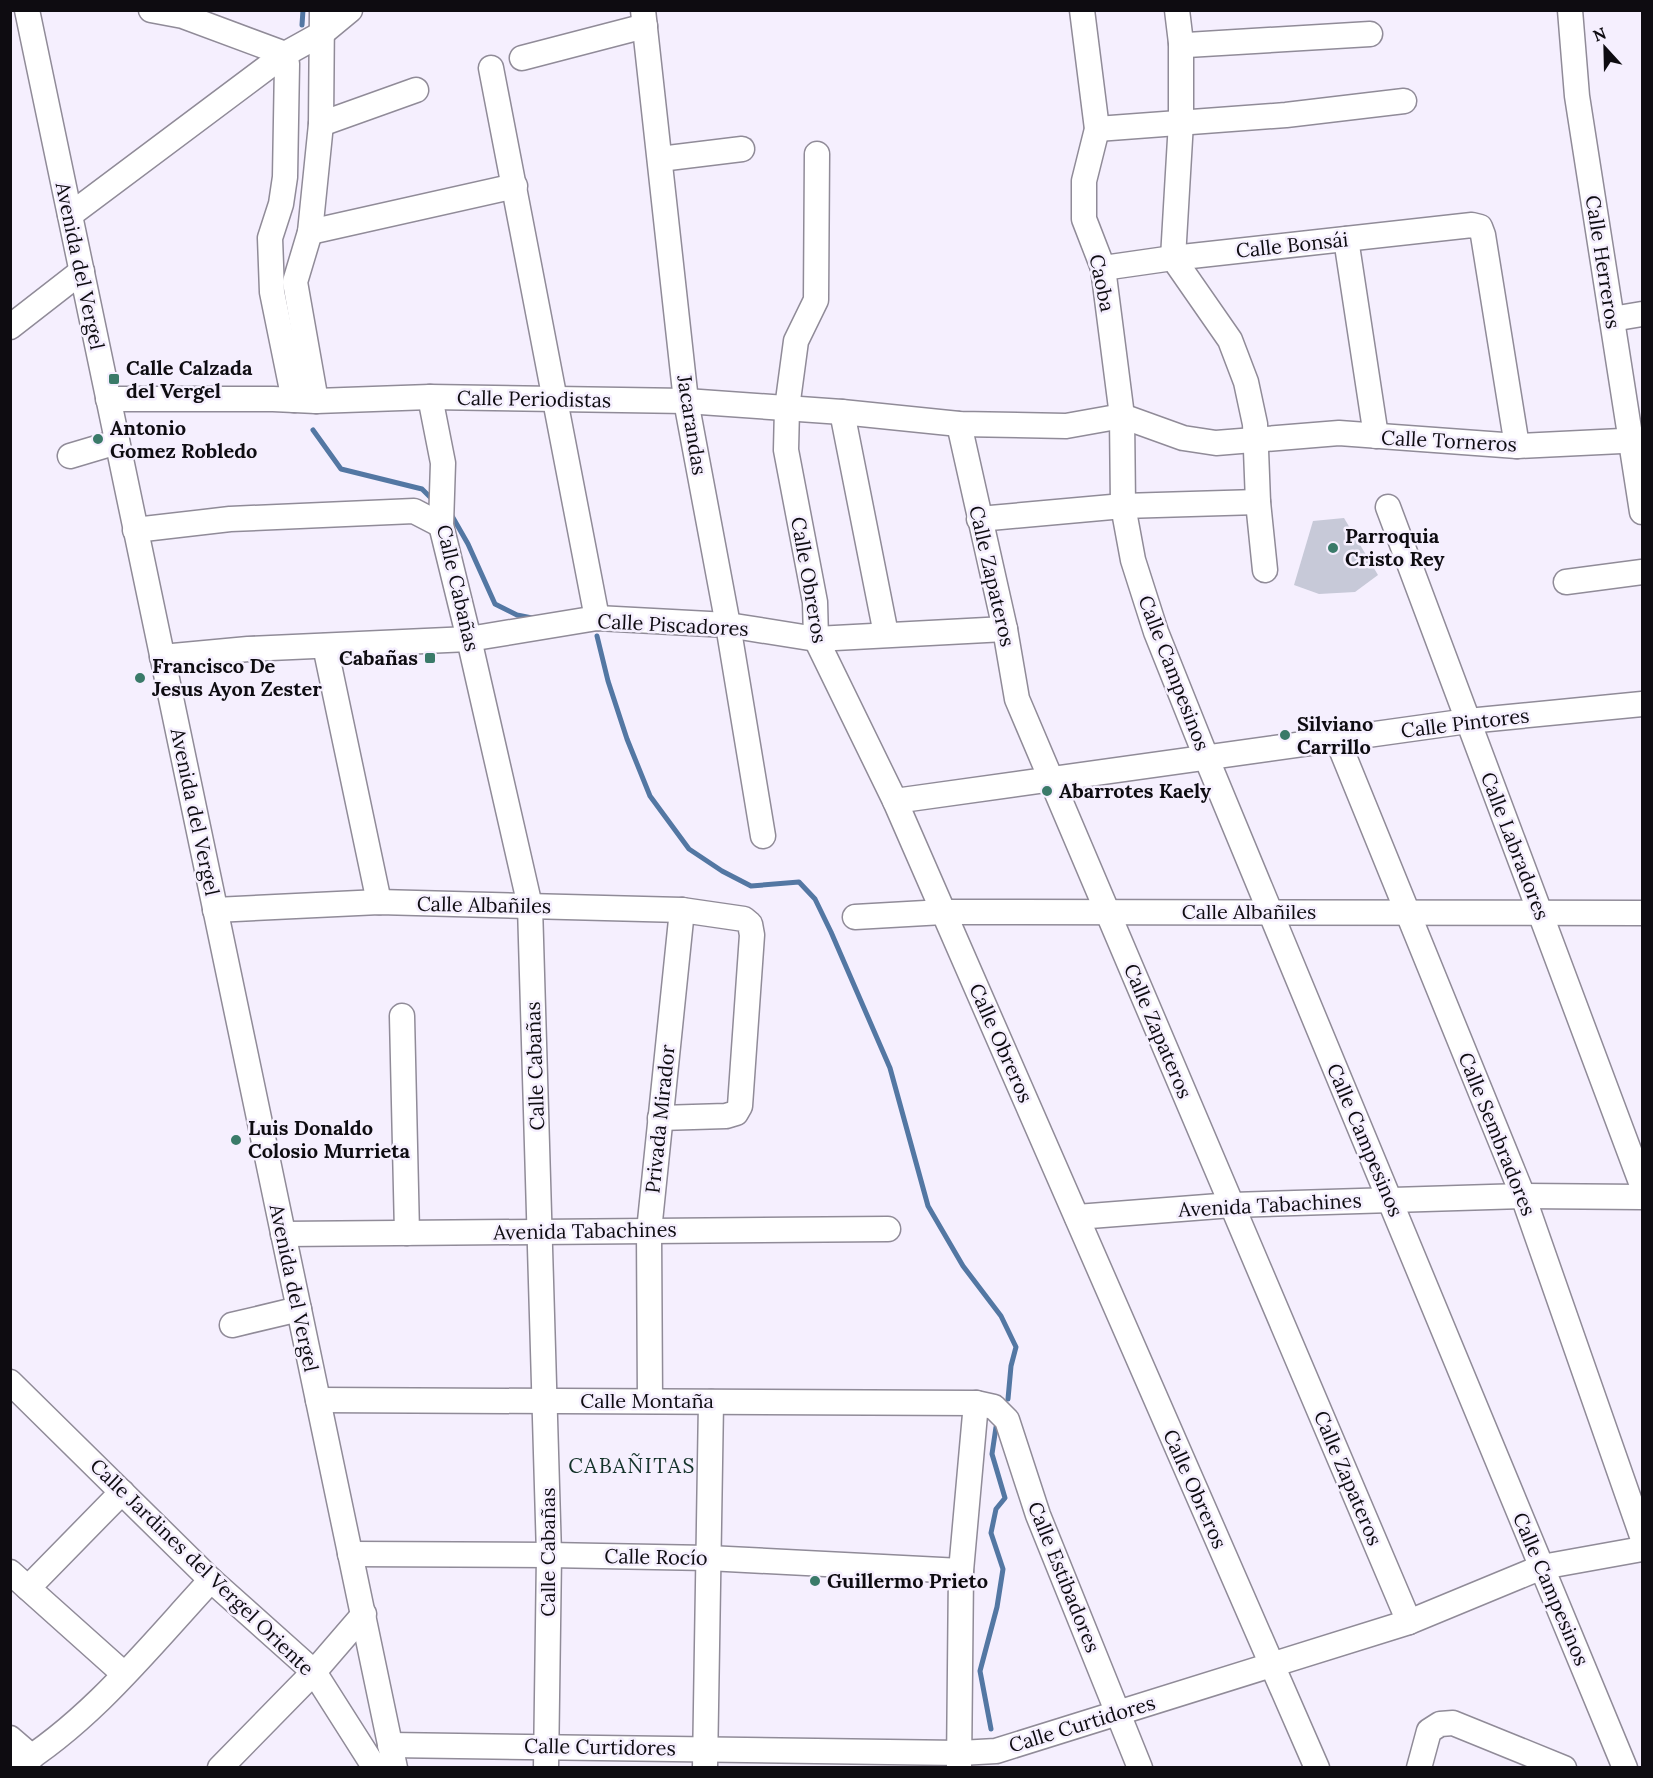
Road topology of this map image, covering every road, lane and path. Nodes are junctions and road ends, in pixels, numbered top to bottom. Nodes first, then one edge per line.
1 (27, 10) edge
2 (151, 10) edge
3 (350, 10) edge
4 (1177, 10) edge
5 (1570, 10) edge
6 (184, 13) edge
7 (644, 18) edge
8 (1084, 19) edge
9 (321, 22) edge
10 (1370, 34) dead end
11 (1181, 43) junction
12 (285, 54) junction
13 (522, 58) dead end
14 (491, 68) dead end
15 (416, 90) dead end
16 (1404, 101) dead end
17 (1181, 122) junction
18 (321, 124) junction
19 (1097, 129) junction
20 (742, 149) dead end
21 (817, 154) dead end
22 (660, 159) junction
23 (514, 186) junction
24 (70, 215) junction
25 (310, 232) junction
26 (1346, 239) junction
27 (1173, 258) junction
28 (1103, 268) junction
29 (82, 272) junction
30 (1642, 314) edge
31 (1612, 319) junction
32 (10, 327) edge
33 (430, 397) junction
34 (108, 399) junction
35 (305, 400) junction
36 (556, 400) junction
37 (686, 401) junction
38 (788, 408) junction
39 (842, 412) junction
40 (1122, 416) junction
41 (958, 424) junction
42 (1376, 436) junction
43 (1255, 438) junction
44 (1637, 441) edge
45 (117, 442) junction
46 (1517, 446) junction
47 (70, 456) dead end
48 (1258, 502) junction
49 (1123, 506) junction
50 (1388, 507) dead end
51 (1642, 512) edge
52 (979, 519) junction
53 (441, 525) junction
54 (135, 530) junction
55 (1265, 570) dead end
56 (1642, 572) edge
57 (1566, 582) dead end
58 (597, 618) junction
59 (728, 626) junction
60 (1005, 629) junction
61 (886, 634) junction
62 (469, 639) junction
63 (816, 639) junction
64 (325, 646) junction
65 (162, 657) junction
66 (1642, 704) edge
67 (1468, 720) junction
68 (1337, 739) junction
69 (1206, 757) junction
70 (1051, 779) junction
71 (895, 801) junction
72 (764, 836) dead end
73 (379, 902) junction
74 (530, 906) junction
75 (215, 910) junction
76 (682, 910) junction
77 (943, 912) junction
78 (1108, 912) junction
79 (1271, 912) junction
80 (1408, 912) junction
81 (1540, 913) junction
82 (1642, 913) edge
83 (855, 917) dead end
84 (402, 1016) dead end
85 (660, 1118) junction
86 (1642, 1185) edge
87 (1523, 1196) junction
88 (1642, 1197) edge
89 (1390, 1200) junction
90 (1232, 1205) junction
91 (1077, 1218) junction
92 (888, 1228) dead end
93 (649, 1230) junction
94 (540, 1232) junction
95 (407, 1233) junction
96 (283, 1234) junction
97 (299, 1309) junction
98 (232, 1325) dead end
99 (10, 1382) edge
100 (318, 1400) junction
101 (545, 1401) junction
102 (650, 1401) junction
103 (711, 1402) junction
104 (976, 1403) junction
105 (122, 1492) junction
106 (1642, 1536) edge
107 (1642, 1549) edge
108 (350, 1554) junction
109 (549, 1555) junction
110 (708, 1558) junction
111 (1542, 1567) junction
112 (961, 1571) junction
113 (10, 1572) edge
114 (211, 1580) junction
115 (28, 1588) junction
116 (364, 1614) junction
117 (1409, 1622) junction
118 (1272, 1665) junction
119 (315, 1672) junction
120 (124, 1674) junction
121 (1119, 1713) junction
122 (10, 1738) edge
123 (392, 1756) edge
124 (546, 1757) edge
125 (704, 1758) edge
126 (959, 1760) edge
127 (23, 1762) edge
128 (225, 1766) edge
129 (375, 1767) edge
130 (1140, 1767) edge
131 (1317, 1767) edge
132 (1419, 1767) edge
133 (1564, 1767) edge
134 (1626, 1767) edge

1 - 24 street, Avenida del Vergel
2 - 6 street
3 - 9 street
4 - 11 street
5 - 31 street, Calle Herreros
6 - 12 street
7 - 13 street
7 - 22 street, Jacarandas
8 - 19 street, Caoba
9 - 12 street
9 - 18 street
10 - 11 street
11 - 17 street
12 - 24 street
12 - 35 street
14 - 23 street
15 - 18 street
16 - 17 street
17 - 19 street
17 - 27 street
18 - 25 street
19 - 28 street, Caoba
20 - 22 street
21 - 38 street, Calle Obreros
22 - 37 street, Jacarandas
23 - 25 street
23 - 36 street
24 - 29 street, Avenida del Vergel
25 - 35 street
26 - 27 street, Calle Bonsái
26 - 42 street
26 - 46 street, Calle Bonsái
27 - 28 street, Calle Bonsái
27 - 43 street
28 - 40 street, Caoba
29 - 32 street
29 - 34 street, Avenida del Vergel
30 - 31 street
31 - 44 street, Calle Herreros
33 - 35 street, Calle Periodistas
33 - 36 street, Calle Periodistas
33 - 53 street, Calle Cabañas
34 - 35 street, Calle Periodistas
34 - 45 street, Avenida del Vergel
36 - 37 street, Calle Periodistas
36 - 58 street
37 - 38 street, Calle Periodistas
37 - 59 street, Jacarandas
38 - 39 street, Calle Periodistas
38 - 63 street, Calle Obreros
39 - 41 street, Calle Periodistas
39 - 61 street
40 - 41 street, Calle Periodistas
40 - 43 street, Calle Torneros
40 - 49 street, Caoba
41 - 52 street, Calle Zapateros
42 - 43 street, Calle Torneros
42 - 46 street, Calle Torneros
43 - 48 street
44 - 46 street, Calle Torneros
44 - 51 street, Calle Herreros
45 - 47 street
45 - 54 street, Avenida del Vergel
48 - 49 street
48 - 55 street
49 - 52 street
49 - 69 street, Calle Campesinos
50 - 67 street, Calle Labradores
52 - 60 street, Calle Zapateros
53 - 54 street
53 - 62 street, Calle Cabañas
54 - 65 street, Avenida del Vergel
56 - 57 street
58 - 59 street, Calle Piscadores
58 - 62 street, Calle Piscadores
59 - 63 street, Calle Piscadores
59 - 72 street, Jacarandas
60 - 61 street, Calle Piscadores
60 - 70 street, Calle Zapateros
61 - 63 street, Calle Piscadores
62 - 64 street, Calle Piscadores
62 - 74 street, Calle Cabañas
63 - 71 street, Calle Obreros
64 - 65 street, Calle Piscadores
64 - 73 street
65 - 75 street, Avenida del Vergel
66 - 67 street, Calle Pintores
67 - 68 street, Calle Pintores
67 - 81 street, Calle Labradores
68 - 69 street, Calle Pintores
68 - 80 street, Calle Sembradores
69 - 70 street, Calle Pintores
69 - 79 street, Calle Campesinos
70 - 71 street, Calle Pintores
70 - 78 street, Calle Zapateros
71 - 77 street, Calle Obreros
73 - 74 street, Calle Albañiles
73 - 75 street, Calle Albañiles
74 - 76 street, Calle Albañiles
74 - 94 street, Calle Cabañas
75 - 96 street, Avenida del Vergel
76 - 85 street, Privada Mirador
76 - 85 street, Calle Albañiles
77 - 78 street, Calle Albañiles
77 - 83 street, Calle Albañiles
77 - 91 street, Calle Obreros
78 - 79 street, Calle Albañiles
78 - 90 street, Calle Zapateros
79 - 80 street, Calle Albañiles
79 - 89 street, Calle Campesinos
80 - 81 street, Calle Albañiles
80 - 87 street, Calle Sembradores
81 - 82 street, Calle Albañiles
81 - 86 street, Calle Labradores
84 - 95 street
85 - 93 street, Privada Mirador
87 - 88 street, Avenida Tabachines
87 - 89 street, Avenida Tabachines
87 - 106 street, Calle Sembradores
89 - 90 street, Avenida Tabachines
89 - 111 street, Calle Campesinos
90 - 91 street, Avenida Tabachines
90 - 117 street, Calle Zapateros
91 - 118 street, Calle Obreros
92 - 93 street, Avenida Tabachines
93 - 94 street, Avenida Tabachines
93 - 102 street, Privada Mirador
94 - 95 street, Avenida Tabachines
94 - 101 street, Calle Cabañas
95 - 96 street, Avenida Tabachines
96 - 97 street, Avenida del Vergel
97 - 98 street
97 - 100 street, Avenida del Vergel
99 - 105 street, Calle Jardines del Vergel Oriente
100 - 101 street, Calle Montaña
100 - 108 street, Avenida del Vergel
101 - 102 street, Calle Montaña
101 - 109 street, Calle Cabañas
102 - 103 street, Calle Montaña
103 - 104 street, Calle Montaña
103 - 110 street
104 - 112 street
104 - 121 street, Calle Estibadores
105 - 114 street, Calle Jardines del Vergel Oriente
105 - 115 street
107 - 111 street, Calle Curtidores
108 - 109 street, Calle Rocío
108 - 116 street, Avenida del Vergel
109 - 110 street, Calle Rocío
109 - 124 street, Calle Cabañas
110 - 112 street, Calle Rocío
110 - 125 street
111 - 117 street, Calle Curtidores
111 - 134 street, Calle Campesinos
112 - 126 street
113 - 115 street
114 - 119 street, Calle Jardines del Vergel Oriente
114 - 120 street
115 - 120 street
116 - 119 street
116 - 123 street, Avenida del Vergel
117 - 118 street, Calle Curtidores
118 - 121 street, Calle Curtidores
118 - 131 street, Calle Obreros
119 - 128 street
119 - 129 street, Calle Jardines del Vergel Oriente
120 - 127 street
121 - 126 street, Calle Curtidores
121 - 130 street, Calle Estibadores
122 - 127 street
123 - 124 street, Calle Curtidores
124 - 125 street, Calle Curtidores
125 - 126 street, Calle Curtidores
132 - 133 street

